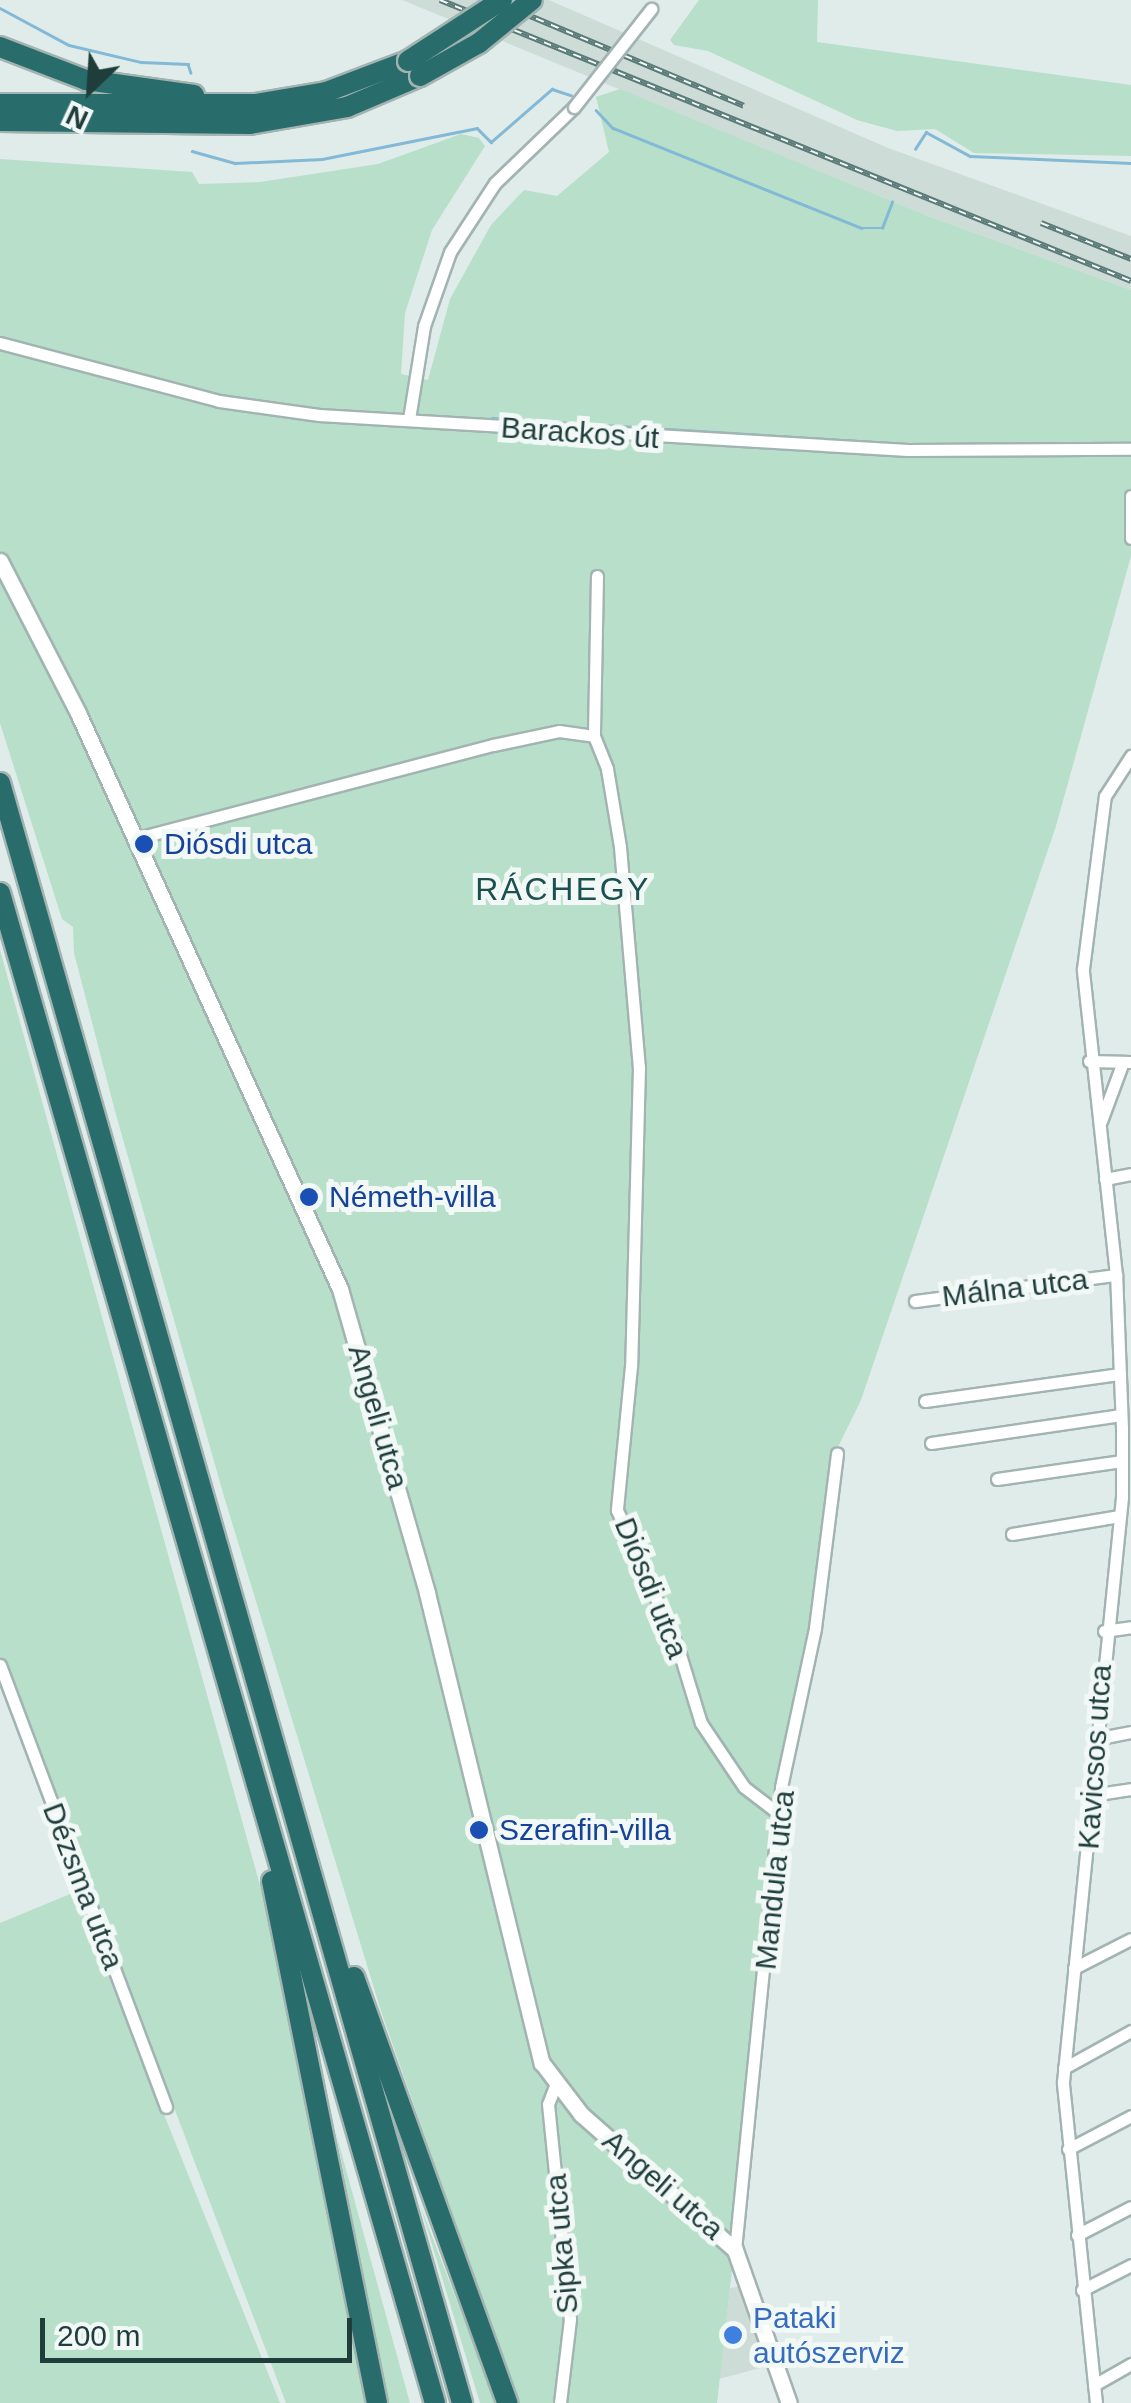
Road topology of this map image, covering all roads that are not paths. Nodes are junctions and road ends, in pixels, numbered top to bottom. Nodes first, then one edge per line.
1 (502, 0) edge
2 (532, 0) edge
3 (654, 4) edge
4 (0, 47) edge
5 (414, 69) junction
6 (326, 92) junction
7 (0, 104) edge
8 (0, 125) edge
9 (0, 341) edge
10 (409, 419) junction
11 (1131, 449) edge
12 (1131, 496) edge
13 (1131, 538) edge
14 (0, 561) edge
15 (597, 576) dead end
16 (594, 736) junction
17 (1131, 756) edge
18 (0, 783) edge
19 (134, 839) junction
20 (0, 893) edge
21 (1090, 1061) junction
22 (1127, 1062) edge
23 (1094, 1091) junction
24 (1112, 1091) junction
25 (1099, 1125) junction
26 (1131, 1174) edge
27 (1105, 1178) junction
28 (1116, 1275) junction
29 (915, 1301) dead end
30 (1120, 1374) junction
31 (925, 1401) dead end
32 (1125, 1424) edge
33 (931, 1444) dead end
34 (837, 1453) dead end
35 (1122, 1461) junction
36 (997, 1479) dead end
37 (1120, 1516) junction
38 (1012, 1534) dead end
39 (1131, 1627) edge
40 (1104, 1631) junction
41 (0, 1665) edge
42 (1131, 1732) edge
43 (1095, 1739) junction
44 (1131, 1789) edge
45 (1092, 1795) junction
46 (778, 1813) junction
47 (268, 1834) junction
48 (324, 1920) junction
49 (1131, 1939) edge
50 (1074, 1968) junction
51 (1131, 2030) edge
52 (1064, 2068) junction
53 (555, 2086) junction
54 (166, 2107) dead end
55 (1131, 2116) edge
56 (1068, 2149) junction
57 (1131, 2207) edge
58 (1078, 2235) junction
59 (735, 2250) junction
60 (1131, 2265) edge
61 (1082, 2290) junction
62 (1131, 2364) edge
63 (1094, 2385) junction
64 (377, 2403) edge
65 (435, 2403) edge
66 (462, 2403) edge
67 (507, 2403) edge
68 (560, 2403) edge
69 (789, 2403) edge
70 (1096, 2403) edge

1 - 5 highway, bridge
2 - 5 highway, bridge
3 - 10 street, bridge
4 - 6 highway
5 - 6 highway
5 - 8 highway
6 - 7 highway
9 - 10 street, Barackos út
10 - 11 street, Barackos út
12 - 13 street
14 - 19 street, Angeli utca
15 - 16 street, Diósdi utca
16 - 19 street
16 - 46 street, Diósdi utca
17 - 21 street, Kavicsos utca
18 - 48 highway
19 - 53 street, Angeli utca
20 - 47 highway
21 - 22 street
21 - 23 street, Kavicsos utca
22 - 24 street, Kavicsos utca
23 - 24 street
23 - 25 street, Kavicsos utca
24 - 25 street, Kavicsos utca
25 - 27 street, Kavicsos utca
26 - 27 street
27 - 28 street, Kavicsos utca
28 - 29 street, Málna utca
28 - 30 street, Kavicsos utca
30 - 31 street
30 - 32 street, Kavicsos utca
32 - 33 street
32 - 35 street, Kavicsos utca
34 - 46 street, Mandula utca
35 - 36 street
35 - 37 street, Kavicsos utca
37 - 38 street
37 - 40 street, Kavicsos utca
39 - 40 street
40 - 43 street, Kavicsos utca
41 - 54 street, Dézsma utca
42 - 43 street
43 - 45 street, Kavicsos utca
44 - 45 street
45 - 50 street, Kavicsos utca
46 - 59 street, Mandula utca
47 - 64 highway
47 - 65 highway
48 - 66 highway
48 - 67 highway
49 - 50 street
50 - 52 street, Kavicsos utca
51 - 52 street
52 - 56 street, Kavicsos utca
53 - 59 street, Angeli utca
53 - 68 street, Sipka utca
55 - 56 street
56 - 58 street, Kavicsos utca
57 - 58 street
58 - 61 street, Kavicsos utca
59 - 69 street
60 - 61 street
61 - 63 street, Kavicsos utca
62 - 63 street
63 - 70 street, Kavicsos utca

